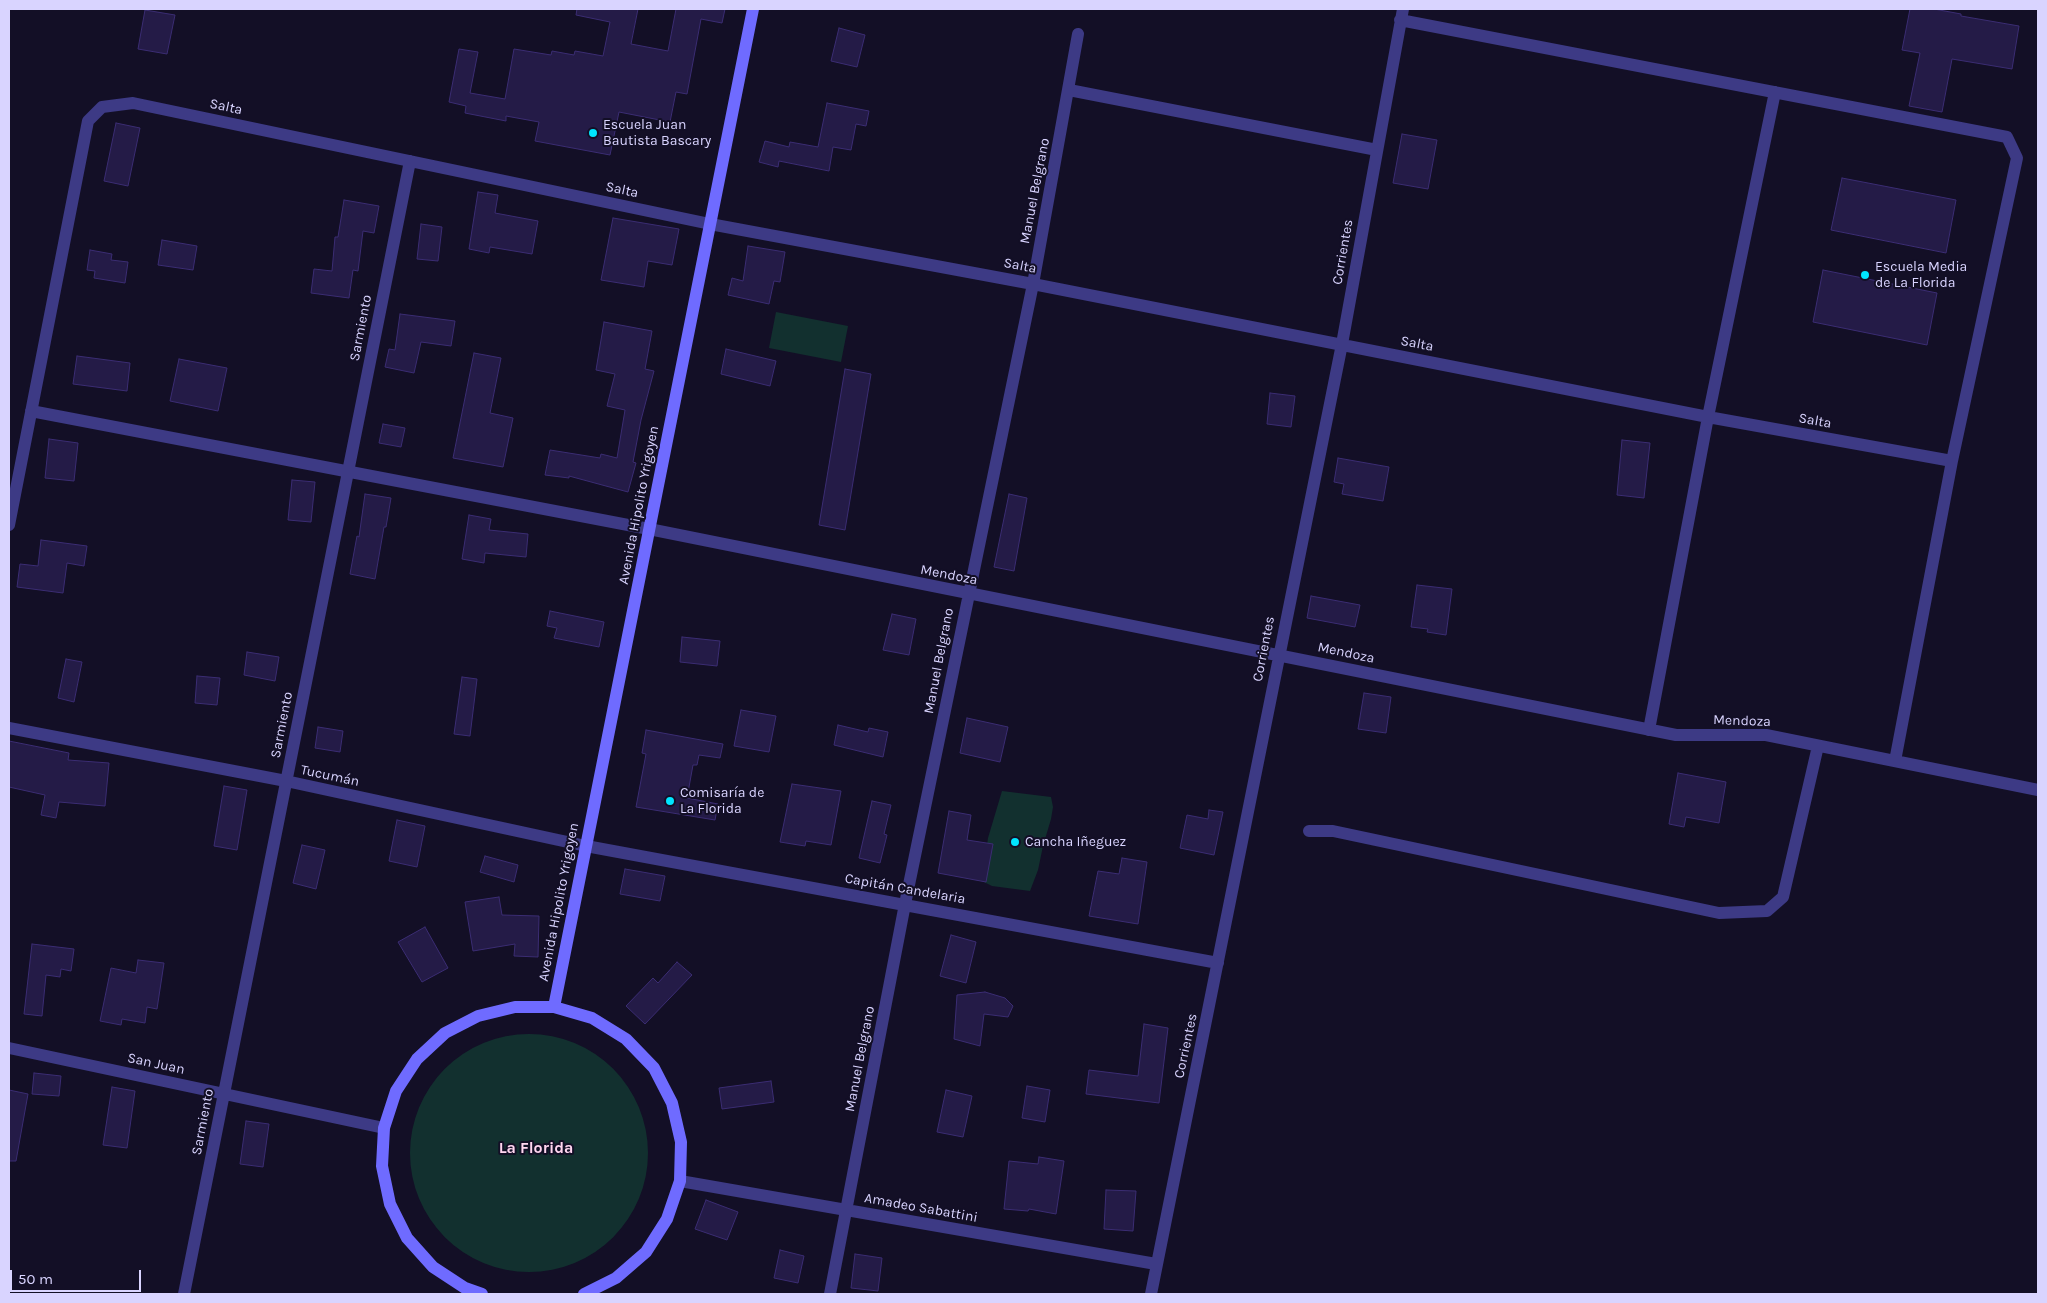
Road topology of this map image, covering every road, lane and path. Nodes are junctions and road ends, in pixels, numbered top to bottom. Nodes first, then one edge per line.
1 (753, 9) edge
2 (1402, 15) edge
3 (1078, 34) dead end
4 (1069, 90) junction
5 (1775, 92) junction
6 (1377, 150) junction
7 (410, 161) junction
8 (710, 224) junction
9 (1033, 284) junction
10 (1342, 344) junction
11 (31, 411) junction
12 (1708, 417) junction
13 (1952, 461) junction
14 (348, 472) junction
15 (9, 526) edge
16 (649, 529) junction
17 (968, 594) junction
18 (1278, 654) junction
19 (9, 728) edge
20 (1649, 730) junction
21 (1818, 746) junction
22 (1895, 761) junction
23 (286, 781) junction
24 (2038, 790) edge
25 (1309, 831) dead end
26 (586, 846) junction
27 (905, 904) junction
28 (1218, 963) junction
29 (554, 1008) junction
30 (9, 1048) edge
31 (224, 1094) junction
32 (384, 1128) junction
33 (680, 1181) junction
34 (846, 1210) junction
35 (1156, 1264) junction
36 (184, 1294) edge
37 (482, 1294) edge
38 (584, 1294) edge
39 (830, 1294) edge
40 (1150, 1294) edge

1 - 8 street, Avenida Hipolito Yrigoyen
2 - 5 street
2 - 6 street, Corrientes
3 - 4 street, Manuel Belgrano
4 - 6 street
4 - 9 street, Manuel Belgrano
5 - 12 street
5 - 13 street
6 - 10 street, Corrientes
7 - 8 street, Salta
7 - 11 street, Salta
7 - 14 street, Sarmiento
8 - 9 street, Salta
8 - 16 street, Avenida Hipolito Yrigoyen
9 - 10 street, Salta
9 - 17 street, Manuel Belgrano
10 - 12 street, Salta
10 - 18 street, Corrientes
11 - 14 street, Mendoza
11 - 15 street
12 - 13 street, Salta
12 - 20 street
13 - 22 street
14 - 16 street, Mendoza
14 - 23 street, Sarmiento
16 - 17 street, Mendoza
16 - 26 street, Avenida Hipolito Yrigoyen
17 - 18 street, Mendoza
17 - 27 street, Manuel Belgrano
18 - 20 street, Mendoza
18 - 28 street, Corrientes
19 - 23 street, Tucumán
20 - 21 street, Mendoza
21 - 22 street, Mendoza
21 - 25 street
22 - 24 street, Mendoza
23 - 26 street, Tucumán
23 - 31 street, Sarmiento
26 - 27 street, Capitán Candelaria
26 - 29 street, Avenida Hipolito Yrigoyen
27 - 28 street, Capitán Candelaria
27 - 34 street, Manuel Belgrano
28 - 35 street, Corrientes
29 - 32 street
29 - 33 street
30 - 31 street, San Juan
31 - 32 street, San Juan
31 - 36 street, Sarmiento
32 - 37 street
33 - 34 street, Amadeo Sabattini
33 - 38 street
34 - 35 street, Amadeo Sabattini
34 - 39 street, Manuel Belgrano
35 - 40 street, Corrientes

